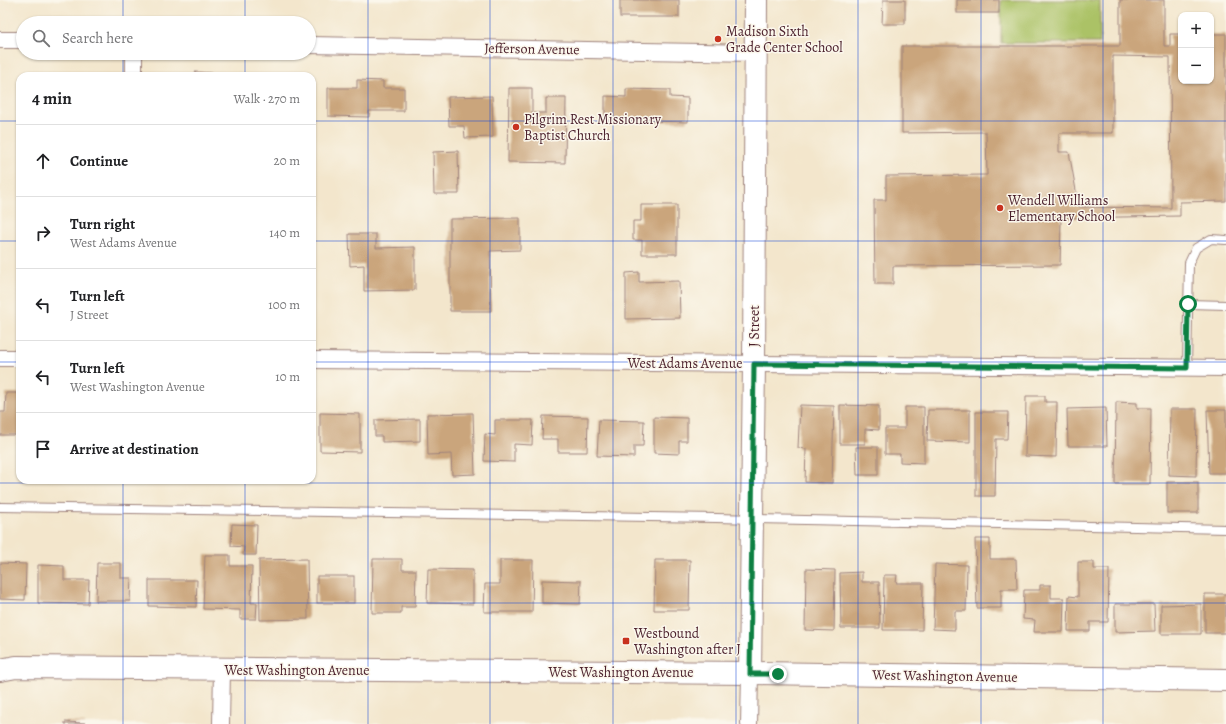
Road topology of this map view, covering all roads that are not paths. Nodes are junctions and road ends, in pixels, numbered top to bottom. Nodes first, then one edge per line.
1 (756, 0) edge
2 (0, 40) edge
3 (16, 40) edge
4 (316, 45) edge
5 (756, 53) junction
6 (134, 60) edge
7 (134, 72) edge
8 (1226, 240) edge
9 (1188, 304) junction
10 (1226, 305) edge
11 (0, 358) edge
12 (16, 358) edge
13 (316, 360) edge
14 (754, 364) junction
15 (1187, 368) junction
16 (1226, 368) edge
17 (0, 507) edge
18 (752, 519) junction
19 (1226, 529) edge
20 (5, 667) edge
21 (222, 669) junction
22 (750, 674) junction
23 (1226, 680) edge
24 (221, 724) edge
25 (749, 724) edge

1 - 5 main road, J Street
2 - 3 street
4 - 5 street, Jefferson Avenue
5 - 14 main road, J Street
6 - 7 street
8 - 9 lane
9 - 10 lane
9 - 15 lane
11 - 12 street
13 - 14 street, West Adams Avenue
14 - 15 street, West Adams Avenue
14 - 18 main road, J Street
15 - 16 street, West Adams Avenue
17 - 18 lane
18 - 19 lane
18 - 22 main road, J Street
20 - 21 main road, West Washington Avenue
21 - 22 main road, West Washington Avenue
21 - 24 street
22 - 23 main road, West Washington Avenue
22 - 25 street, J Street

